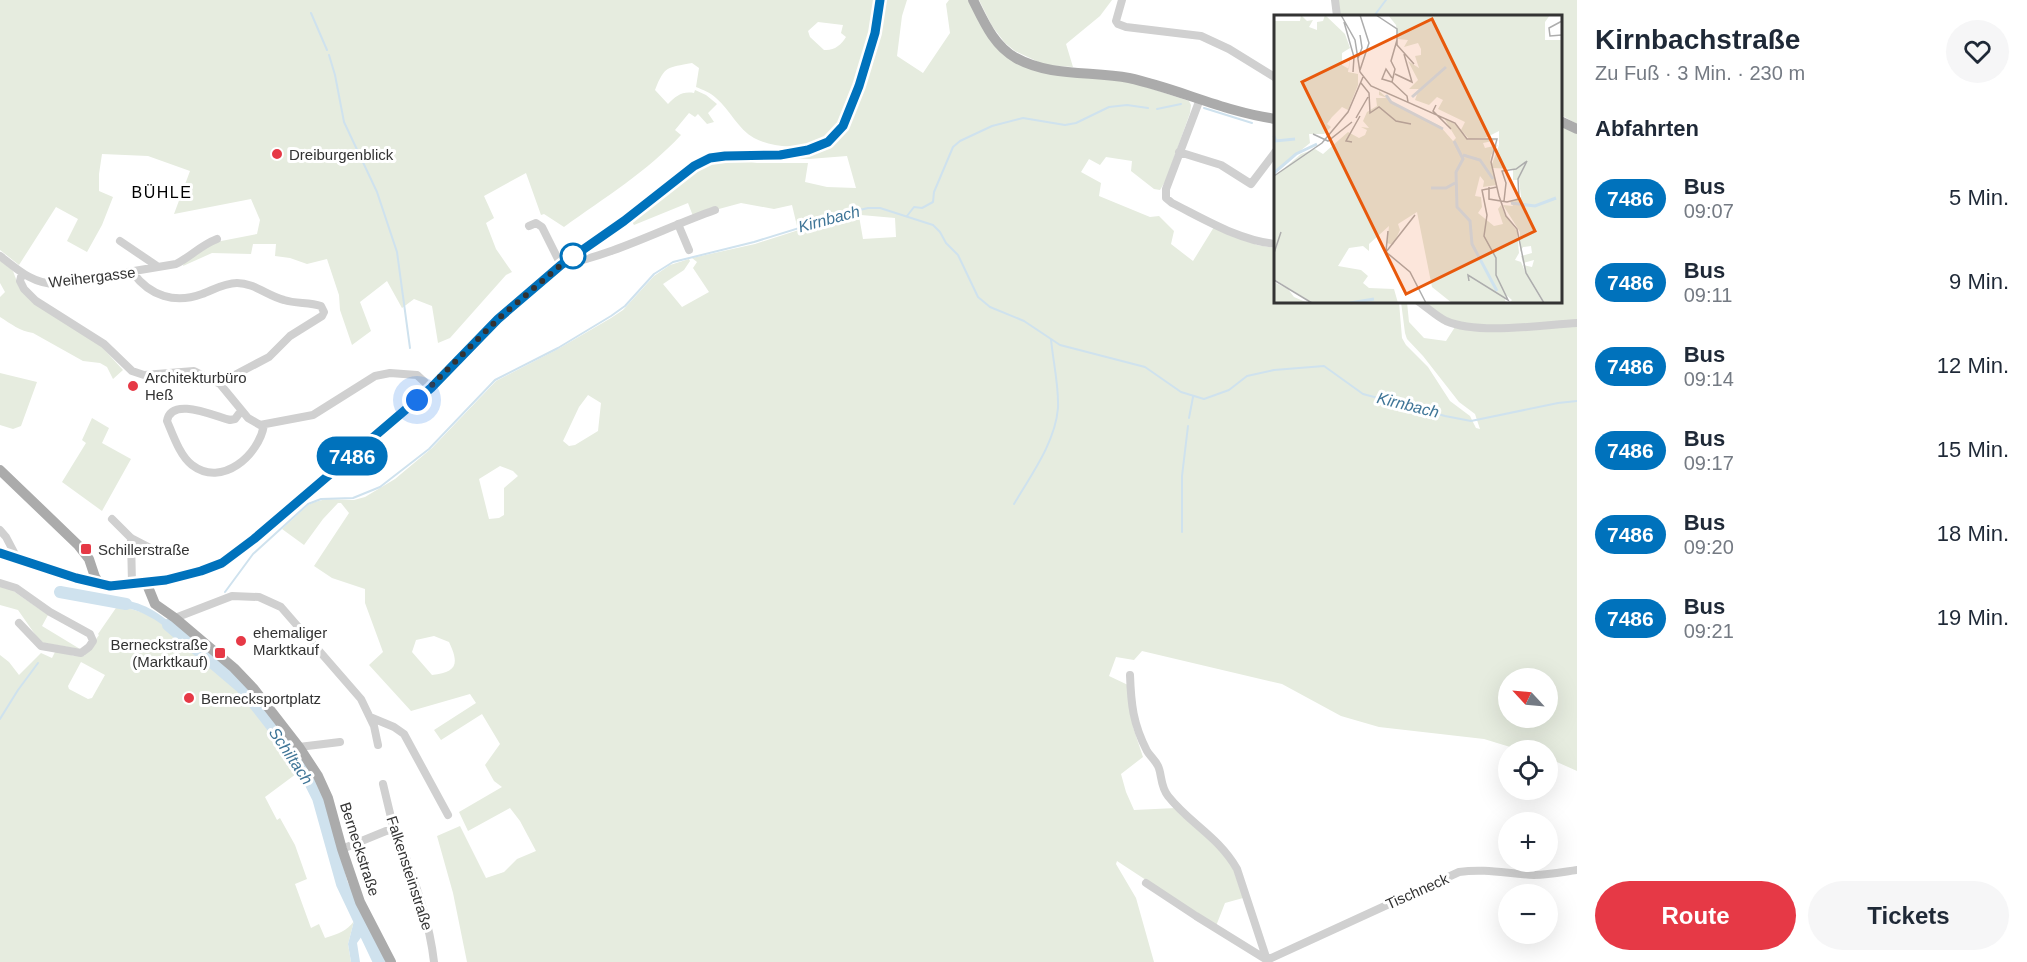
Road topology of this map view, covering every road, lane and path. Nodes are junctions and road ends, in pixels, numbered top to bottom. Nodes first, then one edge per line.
1 (880, 0) edge
2 (973, 0) edge
3 (1122, 0) edge
4 (1335, 0) edge
5 (1337, 15) edge
6 (1274, 77) edge
7 (1200, 99) junction
8 (1274, 119) edge
9 (1562, 122) edge
10 (1577, 129) edge
11 (1179, 152) junction
12 (1274, 152) edge
13 (715, 210) dead end
14 (678, 224) junction
15 (529, 226) dead end
16 (217, 239) dead end
17 (120, 241) dead end
18 (1274, 243) edge
19 (689, 250) dead end
20 (0, 256) edge
21 (561, 265) junction
22 (157, 266) junction
23 (22, 273) junction
24 (133, 273) junction
25 (1420, 303) edge
26 (1577, 323) edge
27 (220, 384) junction
28 (431, 388) junction
29 (241, 411) junction
30 (264, 425) junction
31 (0, 470) edge
32 (112, 519) dead end
33 (0, 530) edge
34 (131, 538) junction
35 (154, 550) dead end
36 (0, 553) edge
37 (17, 558) junction
38 (92, 566) junction
39 (76, 578) junction
40 (146, 582) junction
41 (0, 583) edge
42 (100, 584) junction
43 (132, 584) junction
44 (175, 618) junction
45 (20, 623) dead end
46 (1130, 675) dead end
47 (370, 717) junction
48 (340, 742) dead end
49 (378, 745) dead end
50 (299, 747) junction
51 (383, 784) dead end
52 (448, 814) dead end
53 (394, 830) junction
54 (342, 849) junction
55 (1577, 870) edge
56 (1146, 883) dead end
57 (1267, 960) junction
58 (391, 962) edge
59 (434, 962) edge

1 - 21 main road
2 - 7 main road
3 - 6 street
4 - 5 street
7 - 8 main road
7 - 11 street
9 - 10 main road
11 - 12 street
11 - 18 street
13 - 14 street
14 - 19 street
14 - 21 street
15 - 21 street
16 - 22 street, Weihergasse
17 - 22 street, Weihergasse
20 - 23 street, Weihergasse
21 - 28 main road
22 - 24 street, Weihergasse
23 - 24 street, Weihergasse
23 - 27 street
24 - 27 street
25 - 26 street
27 - 29 street
28 - 30 street
28 - 40 main road
29 - 30 street
29 - 30 street
31 - 38 main road
32 - 34 street
33 - 37 street
34 - 35 street
34 - 43 street
36 - 37 main road
37 - 39 main road
38 - 39 street
38 - 42 main road
39 - 42 main road
40 - 43 main road
40 - 44 main road, Berneckstraße
41 - 45 street
42 - 43 main road
44 - 47 street
44 - 50 main road, Berneckstraße
46 - 57 street
47 - 49 street
47 - 52 street
48 - 50 street
50 - 54 main road, Berneckstraße
51 - 53 street, Falkensteinstraße
53 - 54 street
53 - 59 street, Falkensteinstraße
54 - 58 main road, Berneckstraße
55 - 57 street, Tischneck
56 - 57 street

